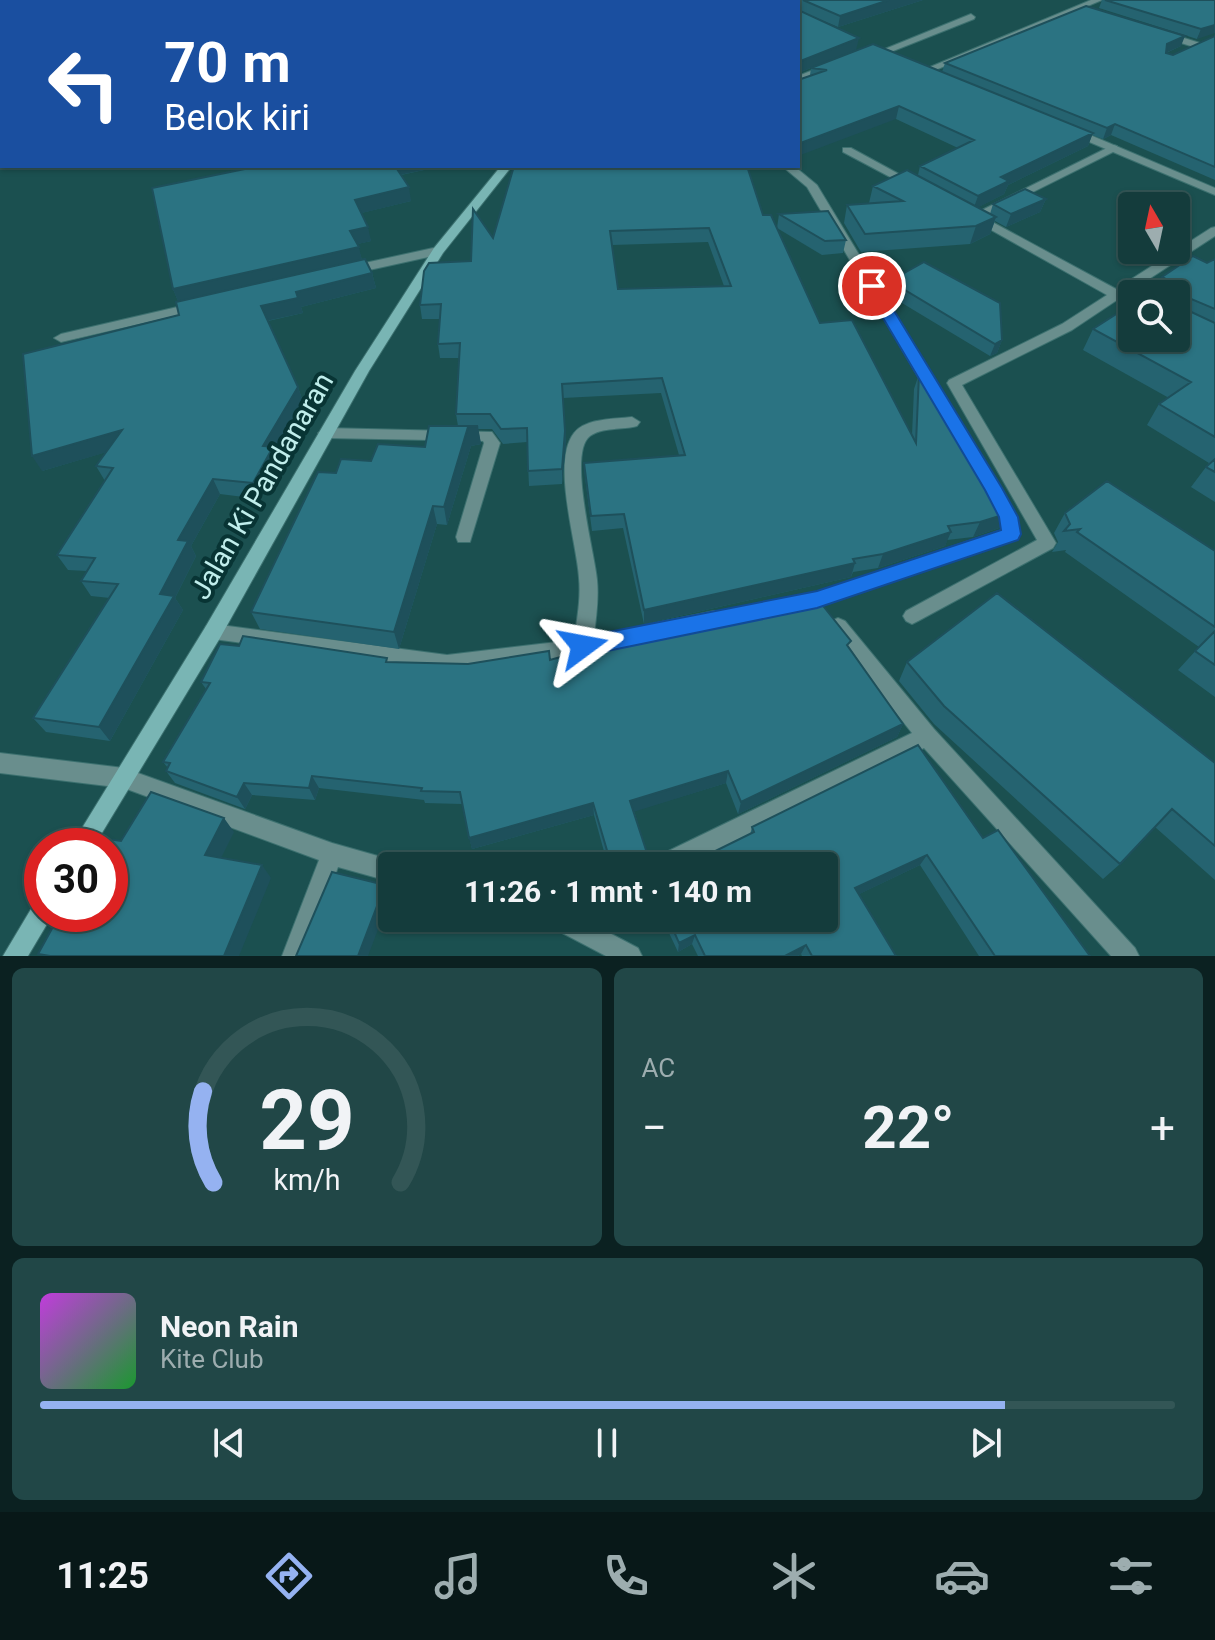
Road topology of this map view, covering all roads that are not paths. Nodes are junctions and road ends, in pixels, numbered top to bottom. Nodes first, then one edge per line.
1 (1098, 0) edge
2 (1079, 8) junction
3 (1094, 12) edge
4 (971, 17) dead end
5 (1153, 31) edge
6 (1177, 54) edge
7 (894, 59) edge
8 (848, 60) edge
9 (908, 65) edge
10 (923, 72) junction
11 (936, 77) edge
12 (800, 78) edge
13 (1058, 125) edge
14 (1113, 148) junction
15 (847, 150) dead end
16 (505, 168) edge
17 (790, 168) edge
18 (1215, 192) edge
19 (932, 195) edge
20 (960, 210) edge
21 (974, 217) junction
22 (1215, 231) edge
23 (438, 251) junction
24 (338, 273) edge
25 (1115, 294) junction
26 (1118, 296) edge
27 (207, 304) edge
28 (61, 338) dead end
29 (632, 422) dead end
30 (326, 433) junction
31 (964, 441) edge
32 (986, 476) edge
33 (464, 537) dead end
34 (735, 615) edge
35 (912, 616) dead end
36 (213, 632) junction
37 (583, 646) junction
38 (927, 736) junction
39 (0, 763) edge
40 (124, 778) junction
41 (93, 828) edge
42 (691, 852) edge
43 (332, 854) junction
44 (378, 867) edge
45 (30, 932) edge
46 (584, 932) edge
47 (15, 956) edge
48 (294, 956) edge
49 (630, 956) edge
50 (1127, 956) edge

1 - 2 street
2 - 3 street
2 - 10 street
4 - 7 street
5 - 6 street
8 - 12 street
9 - 10 street
10 - 11 street
13 - 14 street
14 - 18 street
14 - 21 street
15 - 19 street
16 - 23 main road, Jalan Ki Pandanaran
17 - 31 street
20 - 21 street
21 - 25 street
22 - 25 street
23 - 24 street
23 - 30 main road, Jalan Ki Pandanaran
25 - 26 street
25 - 35 street
27 - 28 street
29 - 37 street
30 - 33 street
30 - 36 main road, Jalan Ki Pandanaran
32 - 38 street
34 - 37 street
36 - 37 street
36 - 40 main road, Jalan Ki Pandanaran
38 - 42 street
38 - 50 street
39 - 40 street
40 - 41 main road, Jalan Ki Pandanaran
40 - 43 street
43 - 44 street
43 - 48 street
45 - 47 main road
46 - 49 street

